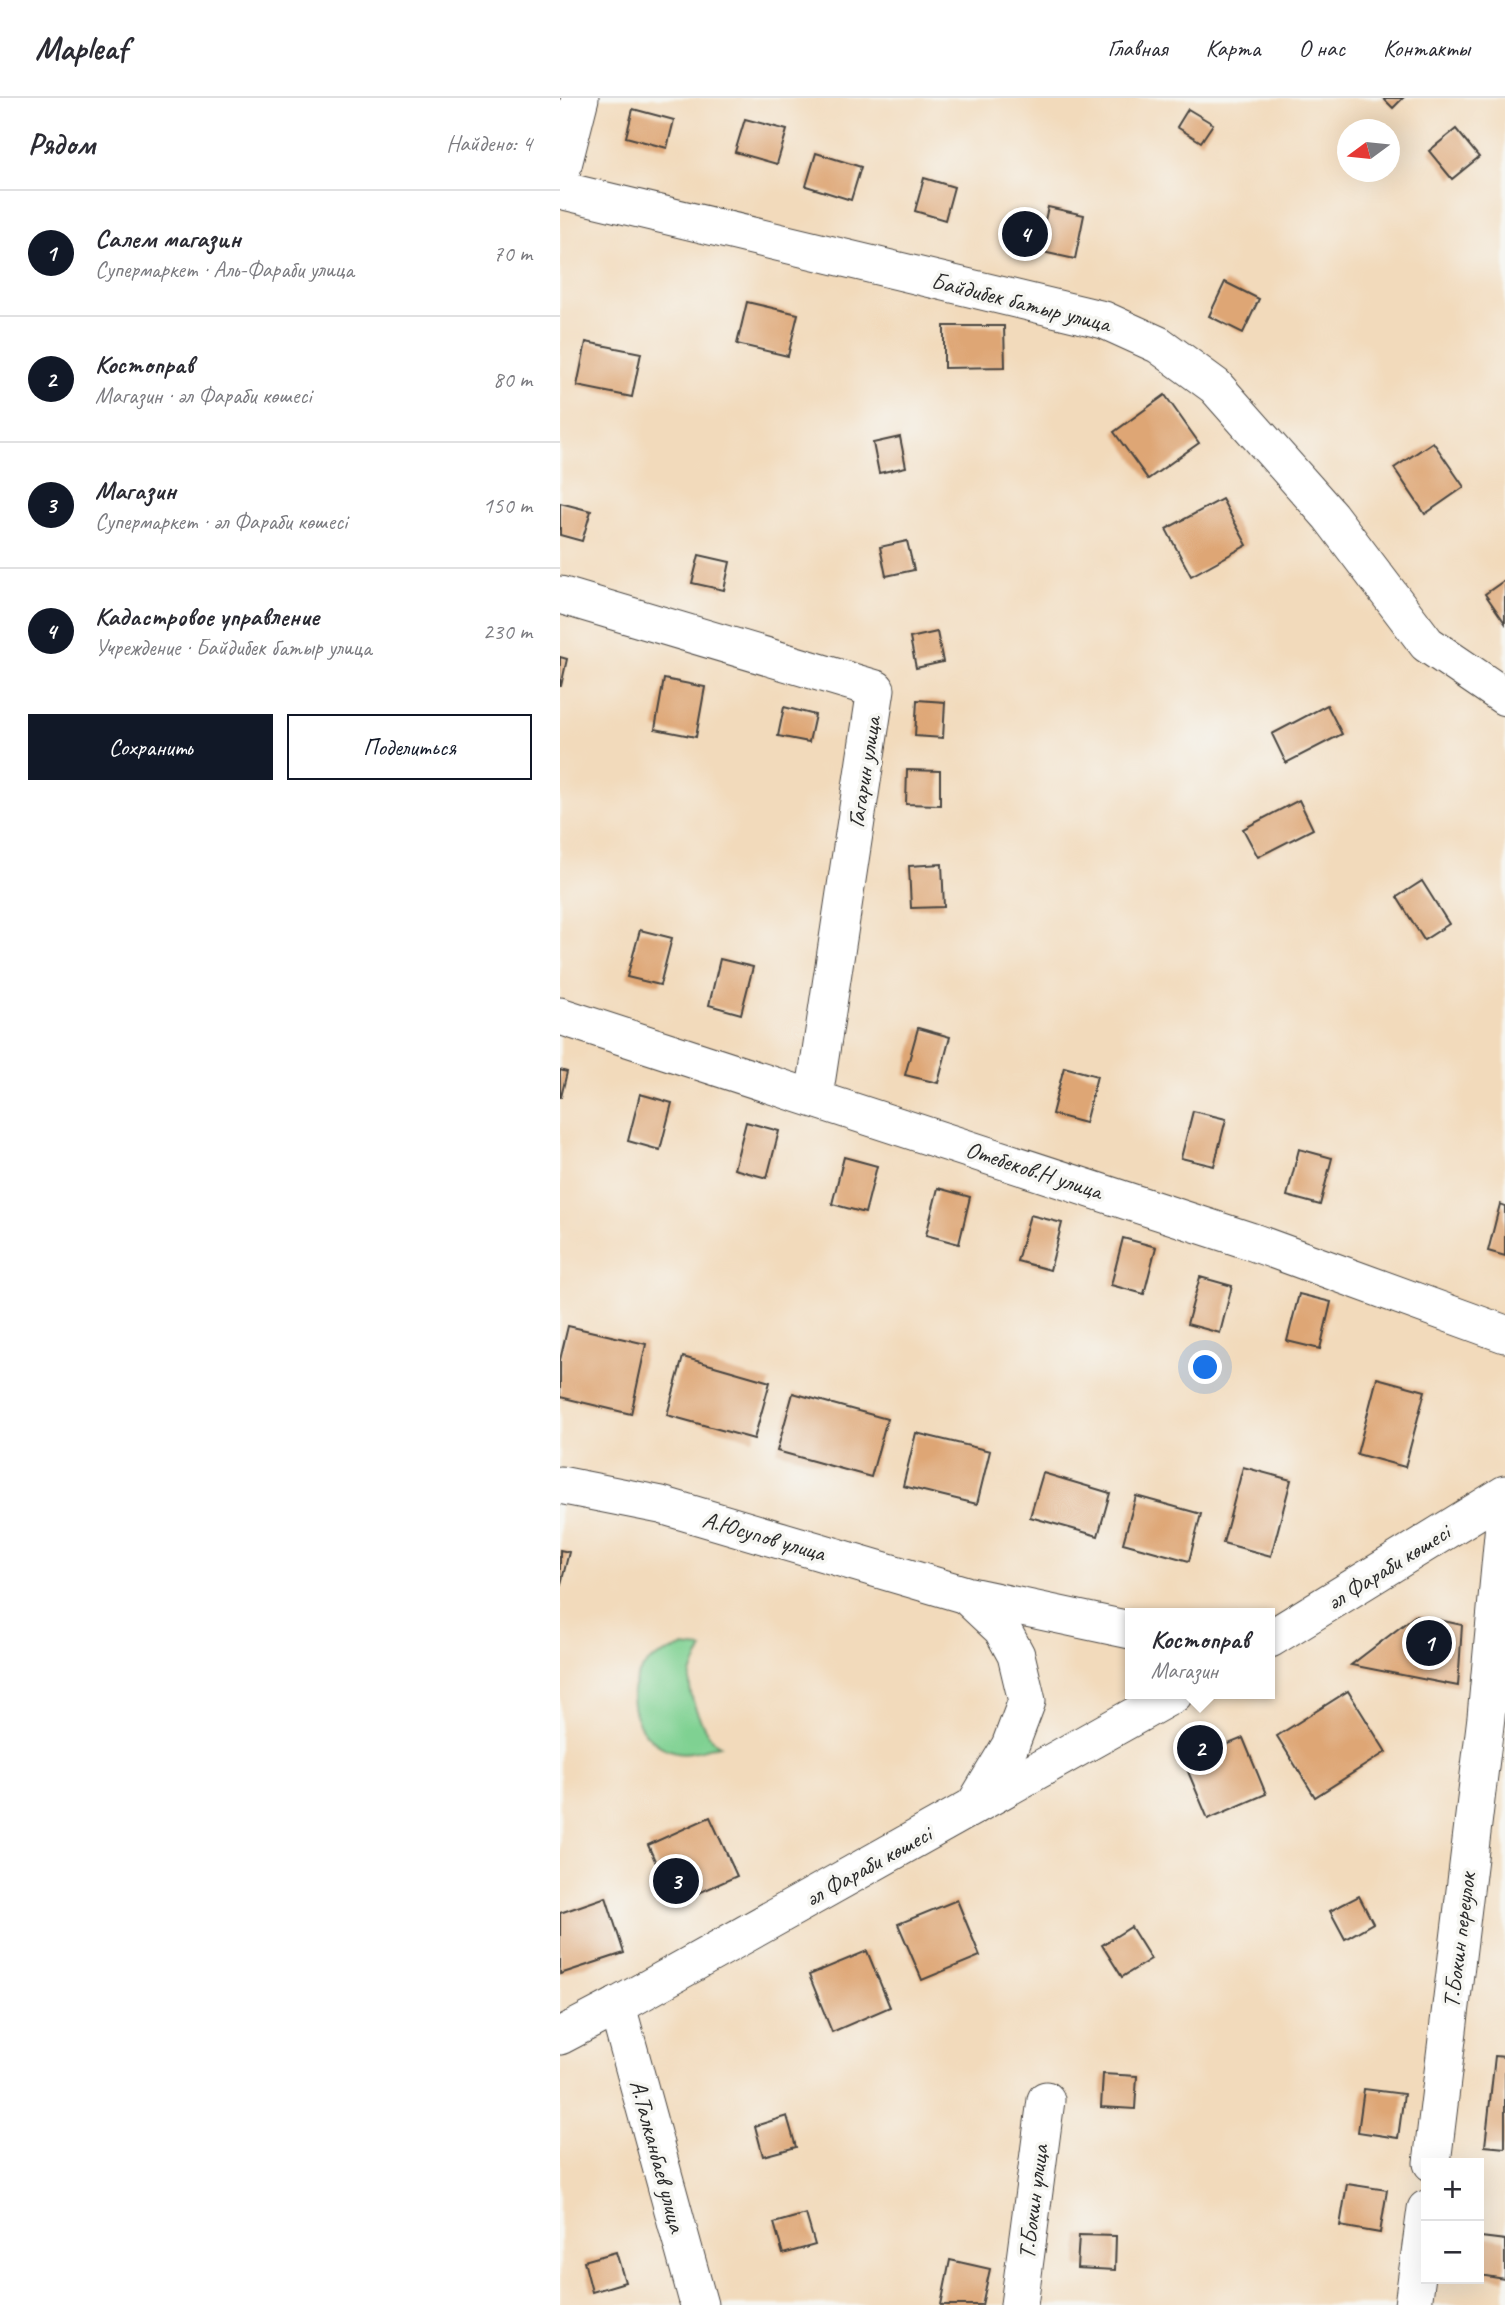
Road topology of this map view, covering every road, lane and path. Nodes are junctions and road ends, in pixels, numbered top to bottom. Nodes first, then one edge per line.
1 (580, 98) edge
2 (560, 177) edge
3 (560, 190) edge
4 (560, 595) edge
5 (1505, 697) edge
6 (560, 1016) edge
7 (814, 1097) junction
8 (1505, 1334) edge
9 (560, 1485) edge
10 (1505, 1494) edge
11 (1505, 1513) edge
12 (967, 1595) junction
13 (1125, 1629) edge
14 (1275, 1636) edge
15 (1165, 1699) edge
16 (1496, 1719) edge
17 (974, 1806) junction
18 (617, 2006) junction
19 (560, 2036) edge
20 (1046, 2100) dead end
21 (1433, 2158) edge
22 (1424, 2221) edge
23 (699, 2305) edge
24 (1019, 2305) edge
25 (1413, 2305) edge

1 - 2 street
3 - 5 street, Байдибек батыр улица
4 - 7 street, Гагарин улица
6 - 7 street, Отебеков.Н улица
7 - 8 street, Отебеков.Н улица
9 - 12 street, А.Юсупов улица
10 - 14 street, әл Фараби көшесі
11 - 16 street, Т.Бокин переулок
12 - 13 street, А.Юсупов улица
12 - 17 street, А.Юсупов улица
15 - 17 street, әл Фараби көшесі
16 - 21 street, Т.Бокин переулок
17 - 18 street, әл Фараби көшесі
18 - 19 street, әл Фараби көшесі
18 - 23 street, А.Талканбаев улица
20 - 24 street, Т.Бокин улица
22 - 25 street

